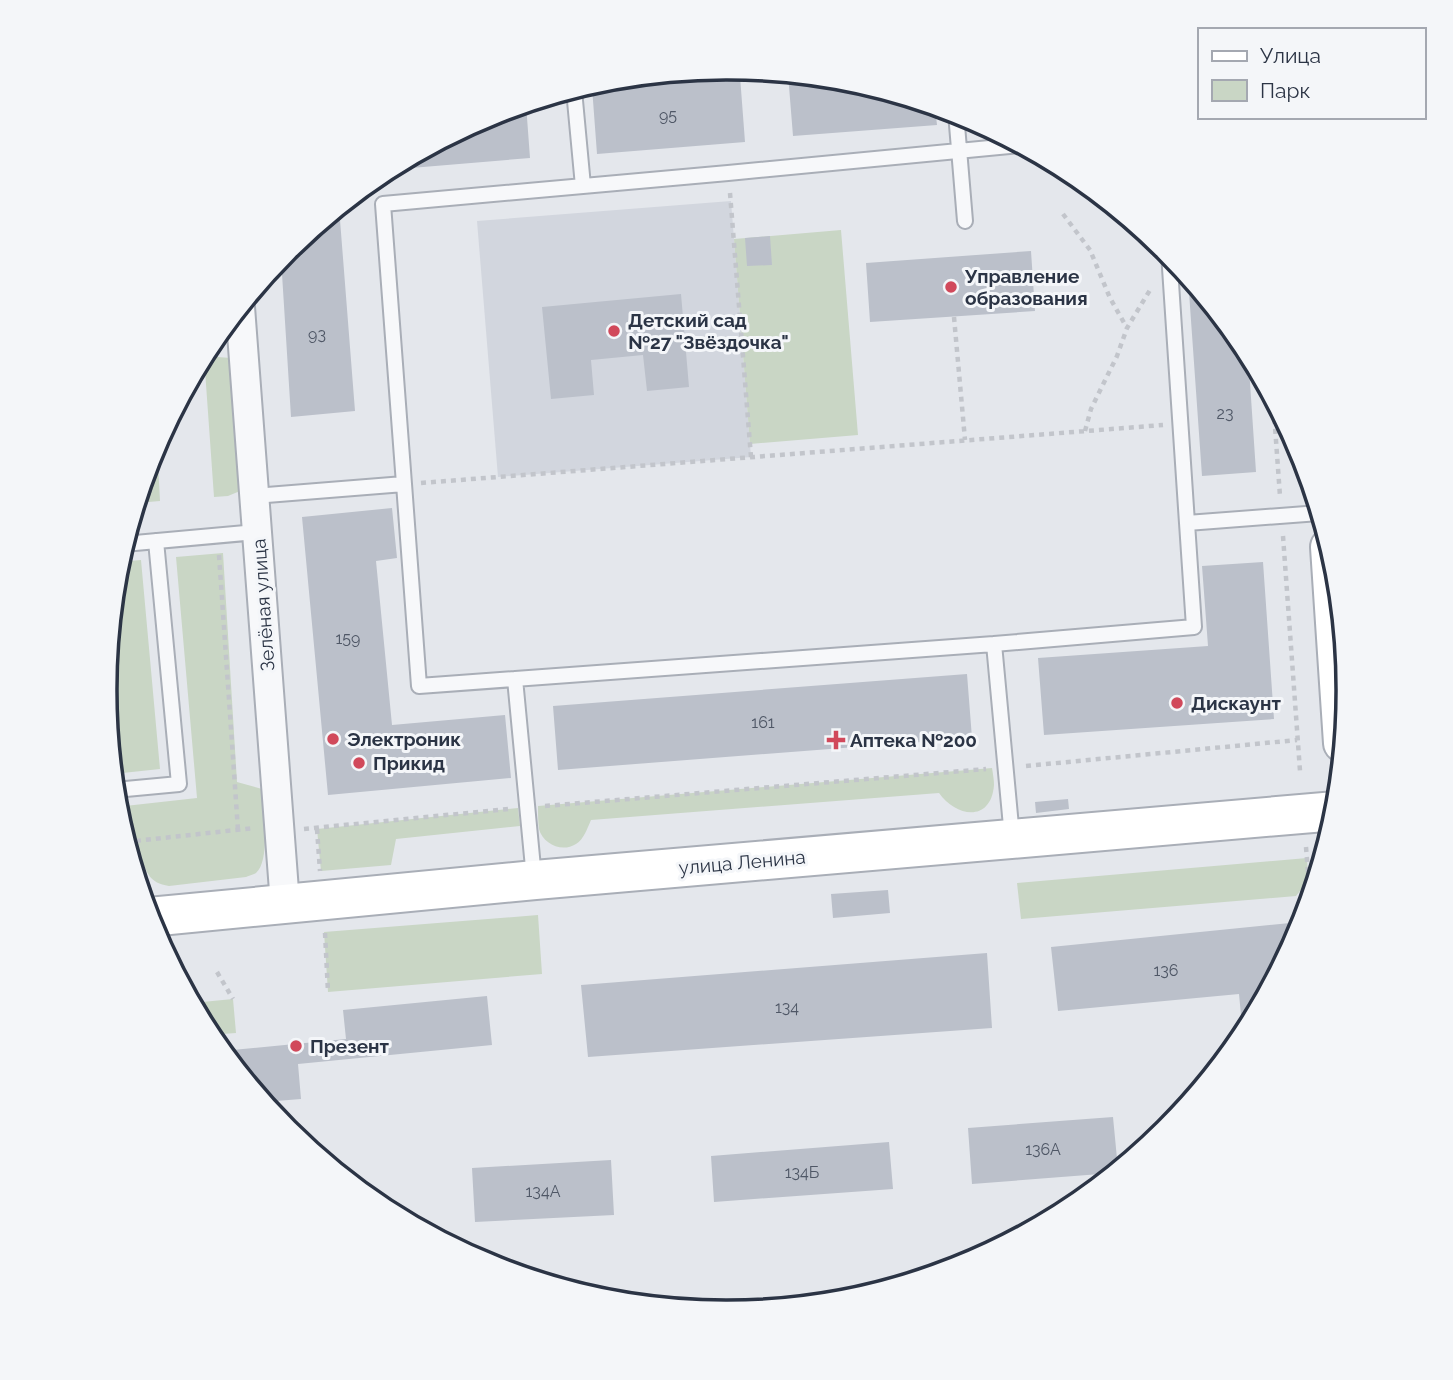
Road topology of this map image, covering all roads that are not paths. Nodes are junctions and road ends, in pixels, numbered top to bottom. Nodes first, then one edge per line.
1 (575, 100) edge
2 (957, 126) edge
3 (1003, 147) edge
4 (958, 151) junction
5 (583, 186) junction
6 (965, 221) dead end
7 (1170, 273) edge
8 (241, 322) edge
9 (404, 484) junction
10 (254, 496) junction
11 (1310, 514) edge
12 (1187, 523) junction
13 (257, 532) junction
14 (156, 541) junction
15 (135, 543) edge
16 (994, 644) junction
17 (515, 679) junction
18 (125, 789) edge
19 (1323, 812) edge
20 (1013, 838) junction
21 (535, 880) junction
22 (285, 904) junction
23 (160, 916) edge

1 - 5 lane
2 - 4 lane
3 - 4 lane
4 - 5 lane
4 - 6 lane
5 - 9 lane
7 - 12 lane
8 - 10 street, Зелёная улица
9 - 10 lane
9 - 17 lane
10 - 13 street, Зелёная улица
11 - 12 lane
12 - 16 lane
13 - 14 lane
13 - 22 street, Зелёная улица
14 - 15 lane
14 - 18 lane
16 - 17 lane
16 - 20 lane
17 - 21 lane
19 - 20 main road, улица Ленина
20 - 21 main road, улица Ленина
21 - 22 main road, улица Ленина
22 - 23 main road, улица Ленина

